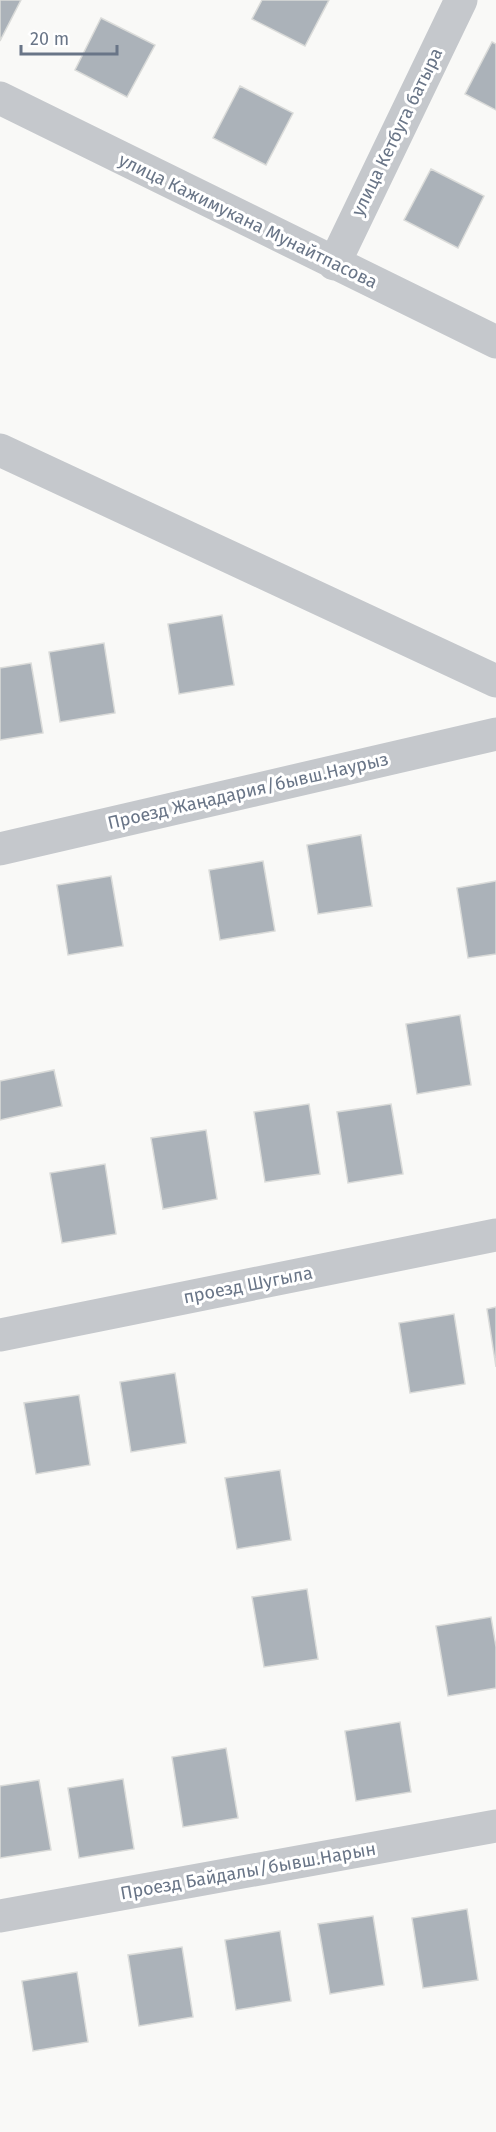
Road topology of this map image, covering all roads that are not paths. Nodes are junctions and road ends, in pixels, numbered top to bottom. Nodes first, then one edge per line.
1 (461, 0) edge
2 (0, 98) edge
3 (334, 264) junction
4 (496, 342) edge
5 (0, 450) edge
6 (496, 681) edge
7 (496, 734) edge
8 (0, 849) edge
9 (496, 1235) edge
10 (0, 1335) edge
11 (496, 1826) edge
12 (0, 1916) edge

1 - 3 street, улица Кетбуга батыра
2 - 3 street, улица Кажимукана Мунайтпасова
3 - 4 street, улица Кажимукана Мунайтпасова
5 - 6 street
7 - 8 street, Проезд Жаңадария/бывш.Наурыз
9 - 10 street, проезд Шугыла
11 - 12 street, Проезд Байдалы/бывш.Нарын

